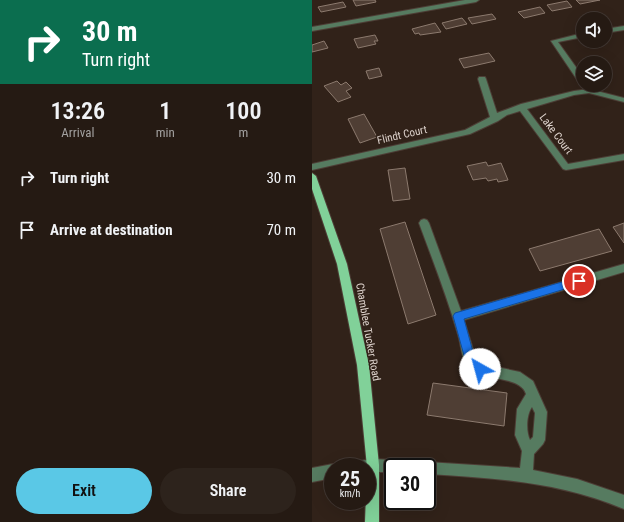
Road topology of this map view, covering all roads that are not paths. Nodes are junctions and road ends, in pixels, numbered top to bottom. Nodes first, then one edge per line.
1 (476, 0) edge
2 (312, 28) edge
3 (624, 28) edge
4 (612, 30) edge
5 (576, 36) edge
6 (576, 72) edge
7 (482, 79) dead end
8 (576, 91) edge
9 (599, 92) edge
10 (624, 100) edge
11 (521, 107) junction
12 (494, 119) junction
13 (624, 157) edge
14 (312, 167) edge
15 (312, 176) edge
16 (424, 223) dead end
17 (624, 268) edge
18 (458, 316) junction
19 (532, 395) junction
20 (522, 421) junction
21 (540, 425) junction
22 (528, 451) junction
23 (372, 458) edge
24 (436, 468) edge
25 (324, 473) edge
26 (312, 476) edge
27 (526, 476) junction
28 (624, 502) edge
29 (372, 510) edge
30 (372, 522) edge

1 - 2 street
3 - 4 street
5 - 6 street
7 - 12 street
8 - 11 street, Flindt Court
9 - 10 street
11 - 12 street, Flindt Court
11 - 13 street, Lake Court
12 - 14 street, Flindt Court
15 - 23 main road, Chamblee Tucker Road
16 - 18 street
17 - 18 street
18 - 19 street
19 - 20 street
19 - 21 street
20 - 21 street
20 - 22 street
21 - 22 street
22 - 27 street
24 - 27 street
25 - 26 street
27 - 28 street
29 - 30 main road, Chamblee Tucker Road

